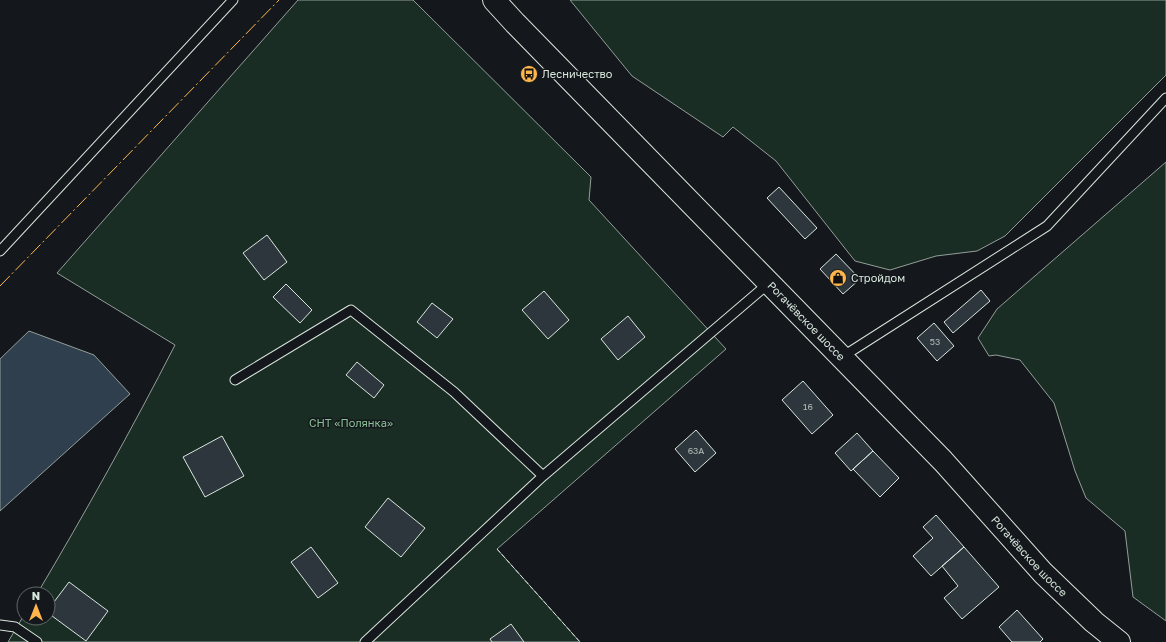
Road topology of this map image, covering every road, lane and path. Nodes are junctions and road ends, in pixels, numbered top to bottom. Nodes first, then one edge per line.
1 (233, 0) edge
2 (494, 0) edge
3 (1166, 98) edge
4 (0, 251) edge
5 (769, 283) junction
6 (841, 358) junction
7 (235, 380) dead end
8 (543, 476) junction
9 (0, 624) edge
10 (37, 642) edge
11 (365, 642) edge
12 (1119, 642) edge

1 - 4 lane
2 - 5 main road, Рогачёвское шоссе
3 - 6 lane
5 - 6 main road, Рогачёвское шоссе
5 - 8 lane
6 - 12 main road, Рогачёвское шоссе
7 - 8 lane
8 - 11 lane
9 - 10 lane

